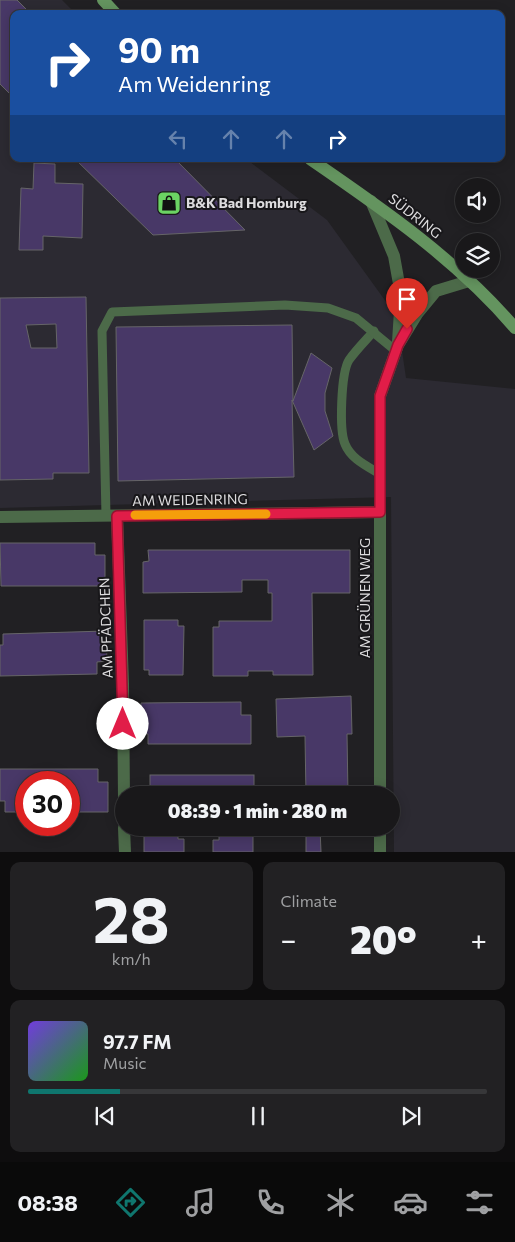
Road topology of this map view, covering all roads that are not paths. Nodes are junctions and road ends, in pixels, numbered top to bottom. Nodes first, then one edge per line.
1 (103, 0) edge
2 (112, 10) edge
3 (314, 162) edge
4 (371, 201) junction
5 (469, 281) junction
6 (515, 328) edge
7 (374, 331) junction
8 (397, 348) junction
9 (380, 474) junction
10 (380, 512) junction
11 (112, 516) junction
12 (0, 517) edge
13 (124, 786) edge
14 (380, 786) edge
15 (124, 836) edge
16 (380, 836) edge
17 (125, 852) edge
18 (380, 852) edge

1 - 2 main road
3 - 4 main road, SÜDRING
4 - 5 main road, SÜDRING
4 - 8 street, AM GRÜNEN WEG
5 - 6 main road, SÜDRING
5 - 8 street, AM GRÜNEN WEG
7 - 8 lane
7 - 9 lane
7 - 11 lane
8 - 9 street, AM GRÜNEN WEG
9 - 10 street, AM GRÜNEN WEG
10 - 11 street, AM WEIDENRING
10 - 14 street, AM GRÜNEN WEG
11 - 12 street, AM WEIDENRING
11 - 13 street, AM PFÄDCHEN
15 - 17 street
16 - 18 street

